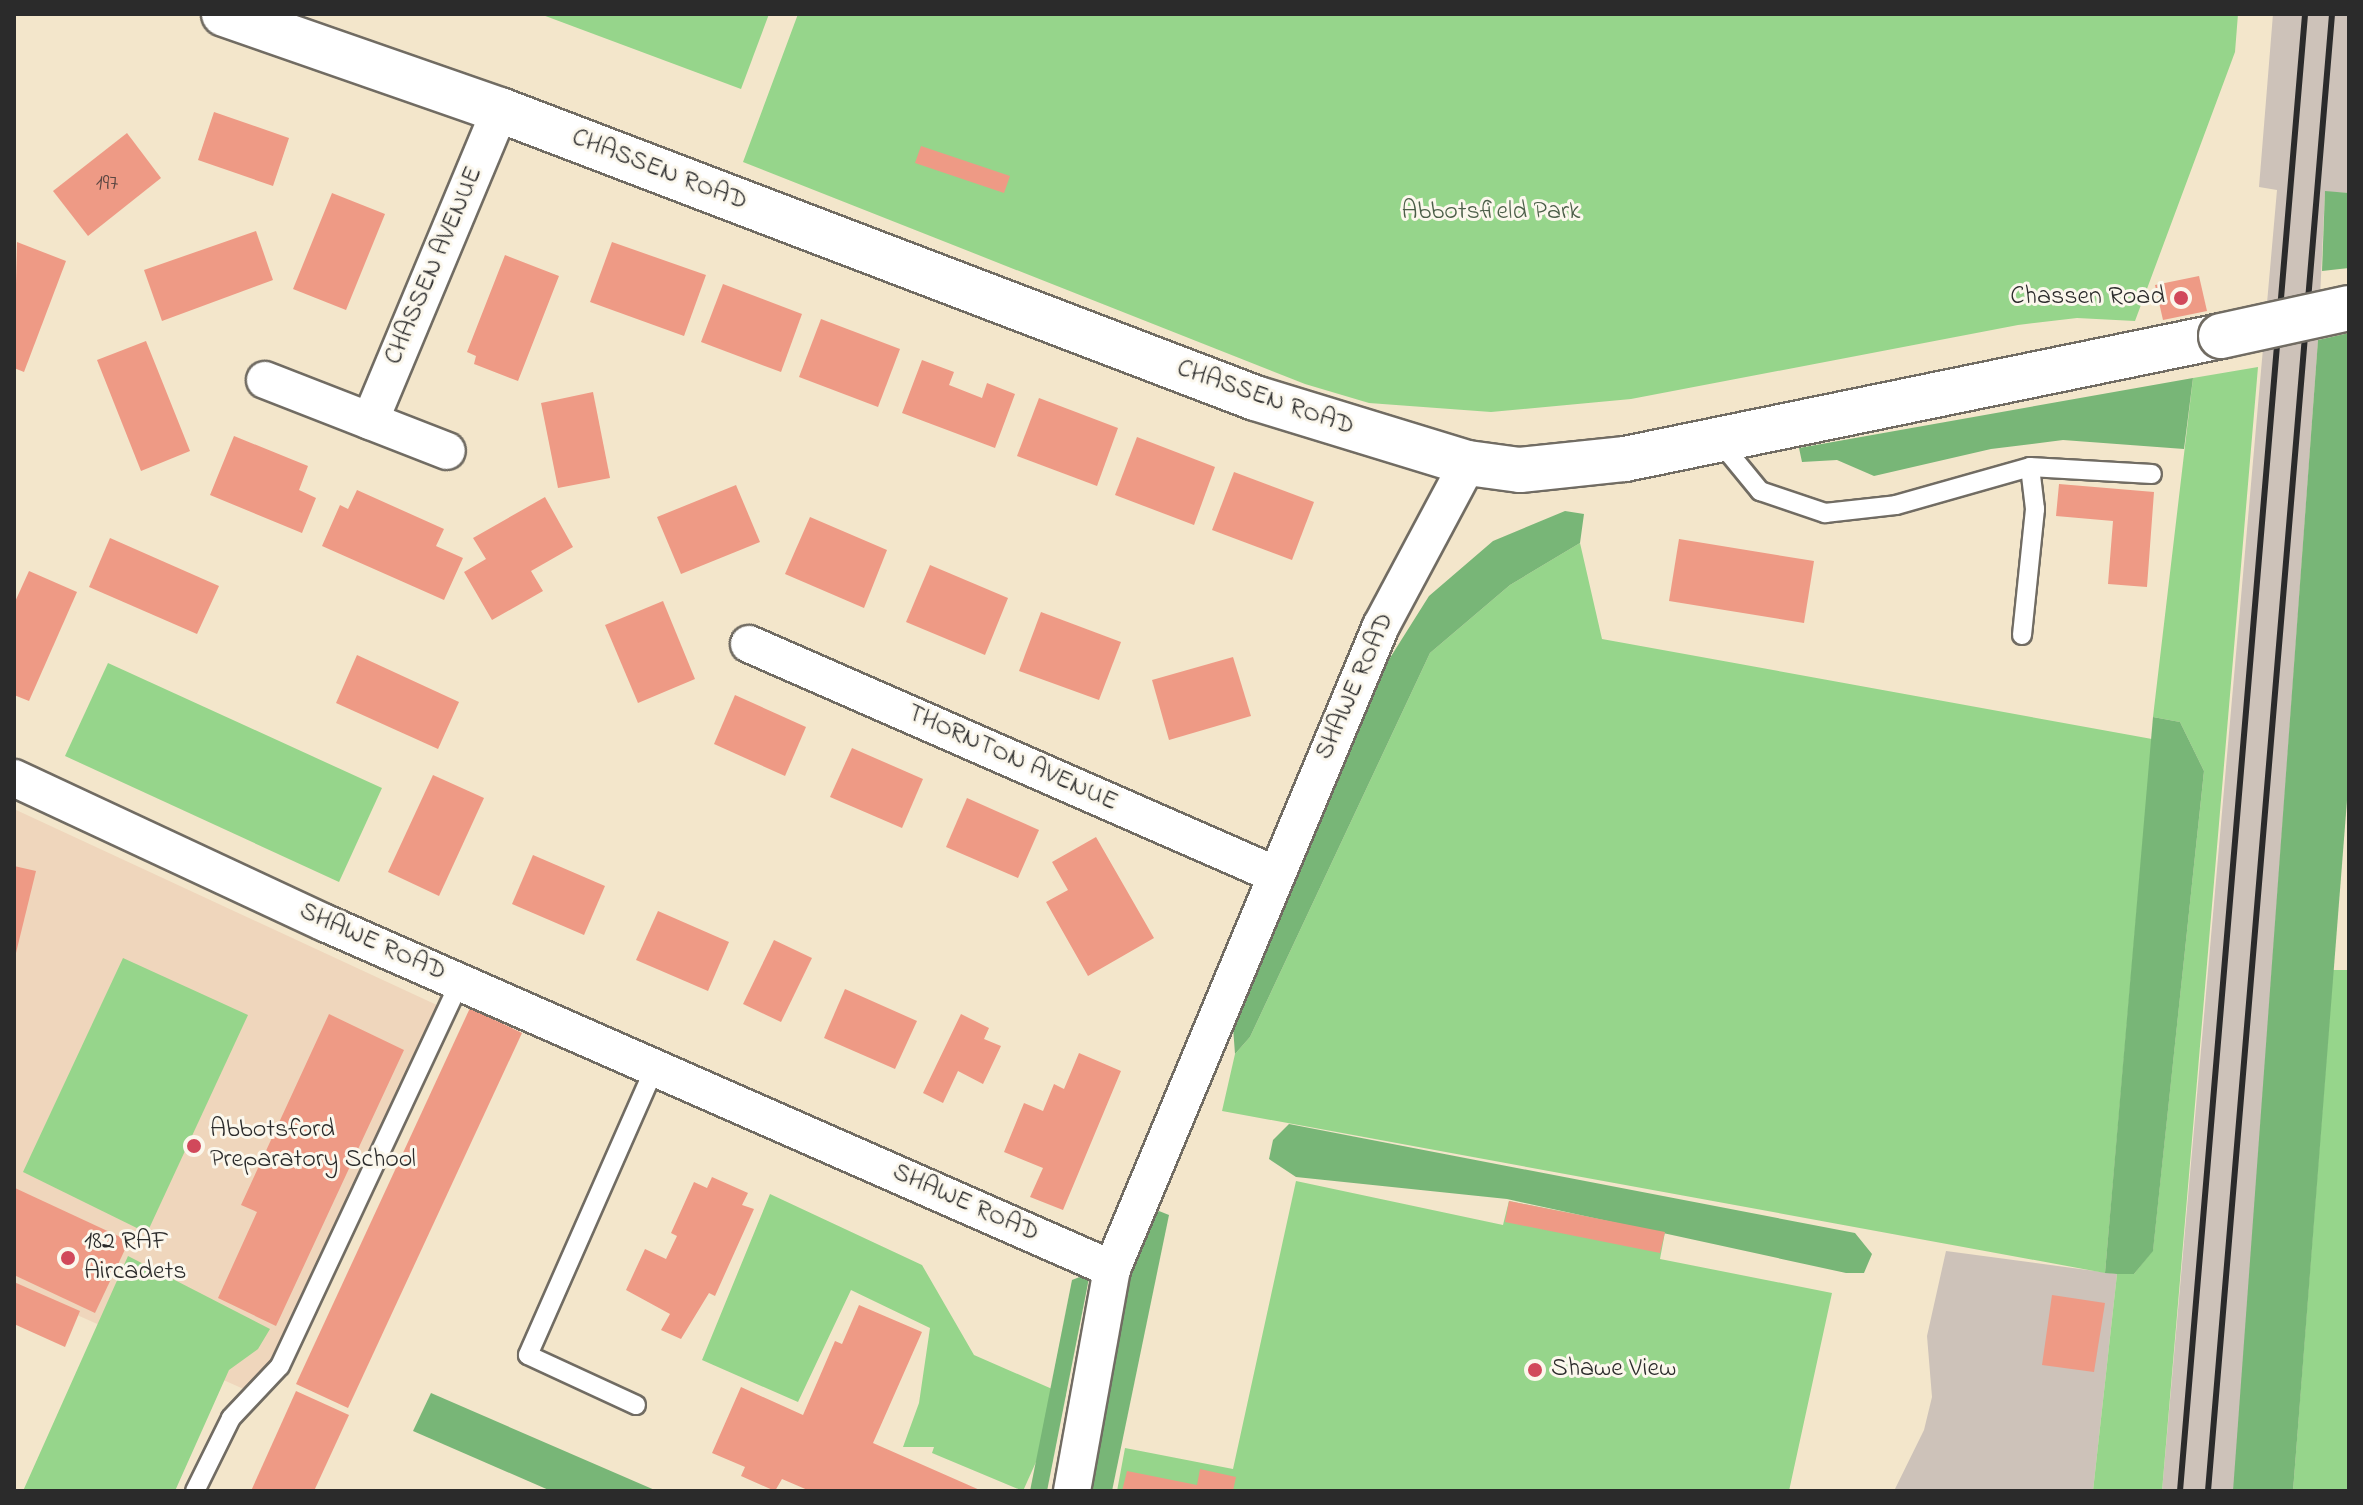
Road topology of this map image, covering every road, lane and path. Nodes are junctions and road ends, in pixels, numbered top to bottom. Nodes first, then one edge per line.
1 (224, 14) edge
2 (500, 110) junction
3 (2349, 308) edge
4 (265, 380) dead end
5 (370, 421) junction
6 (1717, 439) junction
7 (447, 451) dead end
8 (1468, 463) junction
9 (2030, 467) junction
10 (2152, 474) dead end
11 (2022, 635) dead end
12 (749, 644) dead end
13 (14, 778) edge
14 (1274, 874) junction
15 (460, 982) junction
16 (655, 1067) junction
17 (1112, 1269) junction
18 (636, 1405) dead end
19 (195, 1491) edge
20 (1072, 1491) edge

1 - 2 street, CHASSEN ROAD
2 - 5 street, CHASSEN AVENUE
2 - 8 street, CHASSEN ROAD
3 - 6 street, CHASSEN ROAD, bridge
4 - 5 street
5 - 7 street
6 - 8 street, CHASSEN ROAD
6 - 9 lane
8 - 14 street, SHAWE ROAD
9 - 10 lane
9 - 11 lane
12 - 14 street, THORNTON AVENUE
13 - 15 street, SHAWE ROAD
14 - 17 street, SHAWE ROAD
15 - 16 street, SHAWE ROAD
15 - 19 lane
16 - 17 street, SHAWE ROAD
16 - 18 lane
17 - 20 street

